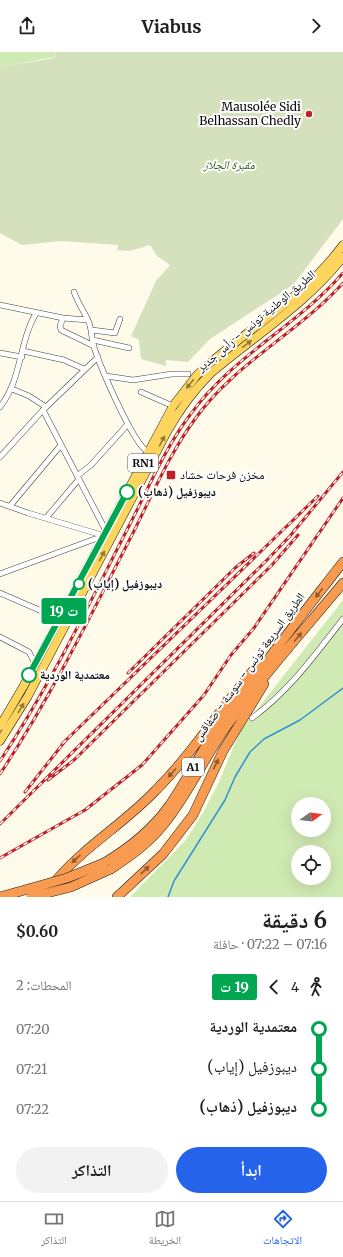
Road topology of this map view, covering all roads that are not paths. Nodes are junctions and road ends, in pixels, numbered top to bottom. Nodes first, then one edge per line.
1 (343, 246) edge
2 (343, 257) edge
3 (74, 292) dead end
4 (0, 305) edge
5 (36, 313) junction
6 (63, 318) junction
7 (88, 320) junction
8 (120, 320) dead end
9 (92, 330) junction
10 (93, 343) junction
11 (129, 348) dead end
12 (23, 351) junction
13 (0, 353) edge
14 (22, 357) junction
15 (98, 357) junction
16 (84, 369) junction
17 (188, 374) dead end
18 (106, 376) junction
19 (12, 389) junction
20 (141, 392) dead end
21 (3, 399) edge
22 (173, 406) junction
23 (0, 407) edge
24 (45, 408) junction
25 (128, 424) junction
26 (61, 445) junction
27 (0, 447) edge
28 (5, 451) junction
29 (148, 452) junction
30 (0, 457) edge
31 (78, 477) junction
32 (0, 503) edge
33 (10, 506) junction
34 (46, 518) junction
35 (107, 535) junction
36 (343, 562) edge
37 (0, 574) edge
38 (343, 583) edge
39 (0, 593) edge
40 (60, 619) junction
41 (343, 619) edge
42 (0, 637) edge
43 (268, 657) junction
44 (35, 664) junction
45 (273, 667) junction
46 (252, 718) dead end
47 (3, 724) edge
48 (0, 741) edge
49 (0, 897) edge
50 (31, 897) edge
51 (46, 897) edge
52 (117, 897) edge

1 -> 22 main road, الطريق الوطنية تونس - رأس جدير / RN1
35 -> 2 main road, الطريق الوطنية تونس - رأس جدير / RN1
3 - 7 street
4 - 5 street
5 - 6 street
5 - 12 street
6 - 7 street
6 - 10 street
7 - 9 street
8 - 9 street
9 - 10 street
10 - 11 street
10 - 15 street
12 - 14 street
12 - 16 street
13 - 14 street
14 - 19 street
15 - 16 street
15 - 18 street
16 - 24 street
17 - 18 street
18 - 25 street
19 - 21 street
19 - 24 street
20 - 22 street
21 - 23 street
22 - 29 main road, الطريق الوطنية تونس - رأس جدير / RN1
24 - 26 street
24 - 28 street
25 - 29 street
25 - 31 street
26 - 31 street
26 - 33 street
27 - 28 street
28 - 30 street
29 - 35 main road, الطريق الوطنية تونس - رأس جدير / RN1
31 - 34 street
31 - 35 street
32 - 33 street
33 - 34 street
34 - 35 street
35 - 37 street
35 - 40 main road, الطريق الوطنية تونس - رأس جدير / RN1
47 -> 35 main road, الطريق الوطنية تونس - رأس جدير / RN1
36 -> 43 highway, الطريق السريعة تونس - سوسة - صفاقس / A1
45 -> 38 highway, الطريق السريعة تونس - سوسة - صفاقس / A1
39 - 40 street
40 - 44 main road, الطريق الوطنية تونس - رأس جدير / RN1
41 - 46 street
42 - 44 street
43 - 49 highway, الطريق السريعة تونس - سوسة - صفاقس / A1, bridge
43 -> 51 highway
44 - 47 main road, الطريق الوطنية تونس - رأس جدير / RN1
45 - 50 highway, الطريق السريعة تونس - سوسة - صفاقس / A1, bridge
52 -> 45 highway
47 - 48 main road, الطريق الوطنية تونس - رأس جدير / RN1

